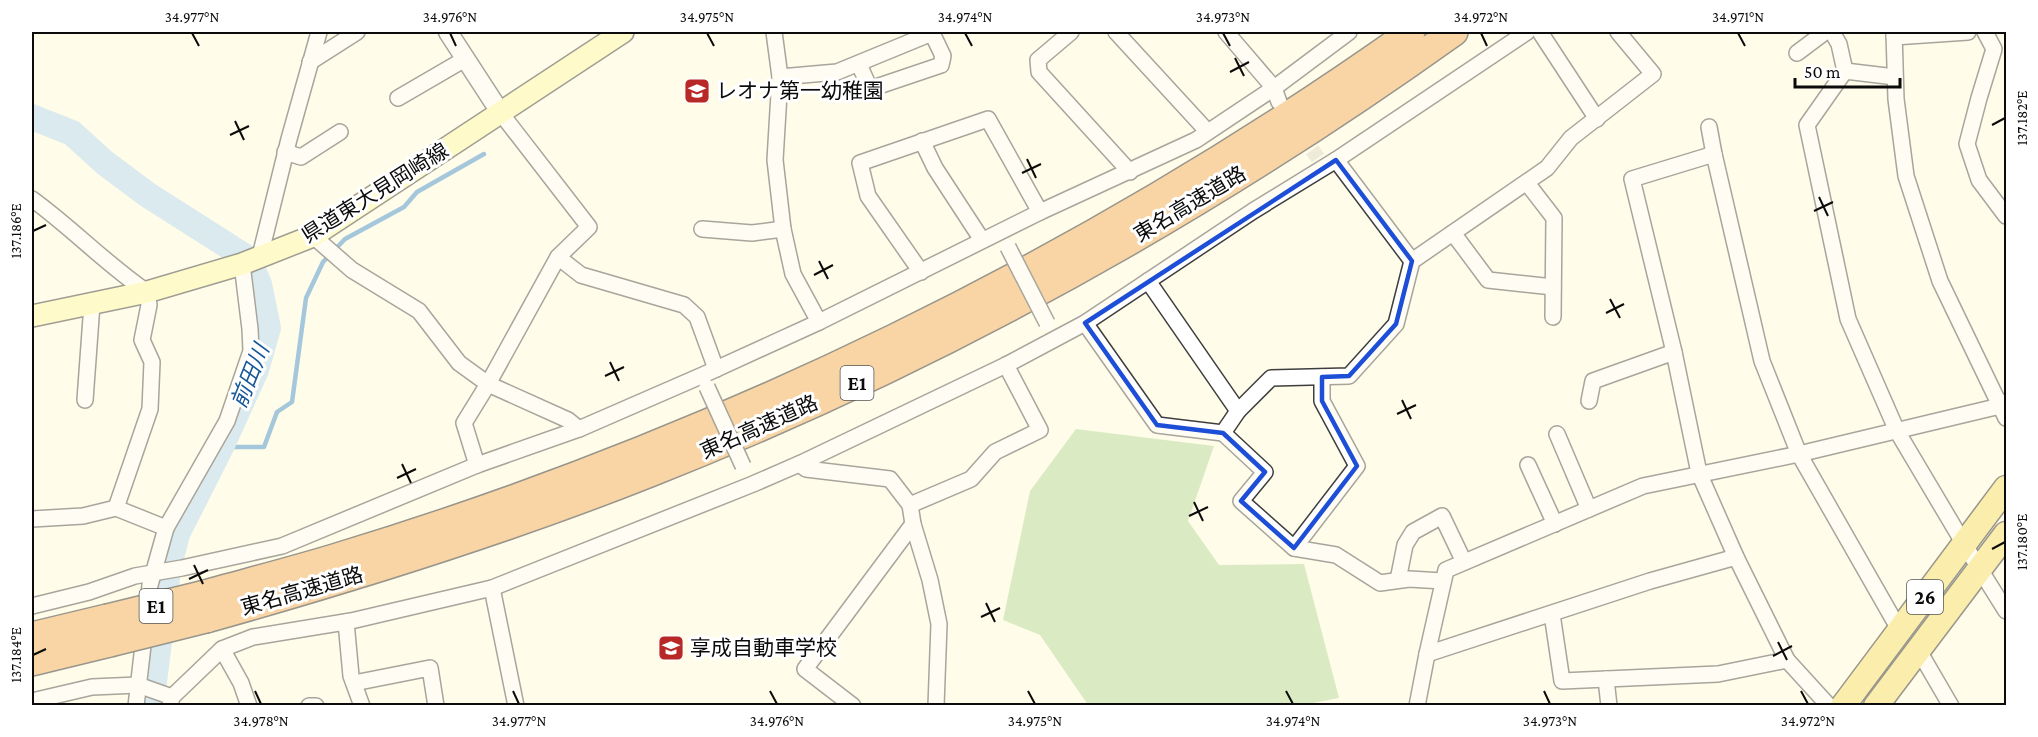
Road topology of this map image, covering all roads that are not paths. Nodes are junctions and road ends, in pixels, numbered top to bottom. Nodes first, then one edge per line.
1 (319, 32) edge
2 (357, 32) edge
3 (447, 32) edge
4 (623, 32) edge
5 (774, 32) edge
6 (1071, 32) edge
7 (1116, 32) edge
8 (1226, 32) edge
9 (1349, 32) edge
10 (1411, 32) edge
11 (1454, 32) edge
12 (1527, 32) edge
13 (1540, 32) edge
14 (1618, 32) edge
15 (1825, 32) edge
16 (1832, 32) edge
17 (1968, 32) edge
18 (1985, 32) edge
19 (1894, 34) edge
20 (1797, 52) dead end
21 (465, 59) junction
22 (310, 62) junction
23 (859, 64) junction
24 (1845, 72) junction
25 (780, 77) junction
26 (1895, 77) junction
27 (1276, 95) junction
28 (398, 98) dead end
29 (500, 112) junction
30 (1597, 119) junction
31 (1709, 127) dead end
32 (1207, 131) junction
33 (340, 132) dead end
34 (922, 141) junction
35 (285, 152) junction
36 (1713, 154) junction
37 (1336, 160) junction
38 (1130, 172) junction
39 (1527, 183) junction
40 (32, 200) edge
41 (1040, 212) junction
42 (2007, 216) edge
43 (702, 229) dead end
44 (783, 229) junction
45 (999, 233) junction
46 (1453, 233) junction
47 (313, 236) junction
48 (982, 240) junction
49 (558, 257) junction
50 (251, 260) junction
51 (1412, 261) junction
52 (921, 272) junction
53 (1148, 281) junction
54 (1553, 287) junction
55 (147, 292) junction
56 (92, 303) junction
57 (32, 316) edge
58 (1553, 317) dead end
59 (819, 322) junction
60 (1085, 322) junction
61 (1055, 340) junction
62 (1674, 352) junction
63 (1006, 365) junction
64 (709, 377) junction
65 (1322, 377) junction
66 (488, 384) junction
67 (85, 400) dead end
68 (1588, 401) dead end
69 (2004, 409) edge
70 (1238, 411) junction
71 (579, 429) junction
72 (1897, 431) junction
73 (1222, 433) junction
74 (1557, 434) dead end
75 (1799, 454) junction
76 (799, 464) junction
77 (477, 465) junction
78 (1528, 465) dead end
79 (1700, 473) junction
80 (753, 484) junction
81 (2007, 488) edge
82 (910, 505) junction
83 (116, 508) junction
84 (1589, 509) junction
85 (32, 519) edge
86 (913, 524) junction
87 (1555, 524) junction
88 (166, 528) junction
89 (2007, 534) edge
90 (1964, 544) junction
91 (1294, 548) junction
92 (1736, 557) junction
93 (1464, 562) junction
94 (1980, 568) junction
95 (155, 572) junction
96 (1398, 580) junction
97 (1443, 581) junction
98 (492, 588) junction
99 (32, 606) edge
100 (205, 606) junction
101 (2007, 611) edge
102 (1552, 614) junction
103 (346, 622) junction
104 (109, 631) junction
105 (1900, 632) junction
106 (32, 636) edge
107 (222, 649) junction
108 (1919, 651) junction
109 (1427, 654) junction
110 (1788, 660) junction
111 (32, 662) edge
112 (1606, 679) junction
113 (354, 682) junction
114 (138, 685) junction
115 (32, 701) edge
116 (171, 701) edge
117 (136, 705) edge
118 (249, 705) edge
119 (309, 705) edge
120 (316, 705) edge
121 (362, 705) edge
122 (436, 705) edge
123 (516, 705) edge
124 (853, 705) edge
125 (936, 705) edge
126 (1417, 705) edge
127 (1609, 705) edge
128 (1829, 705) edge
129 (1844, 705) edge
130 (1876, 705) edge
131 (1951, 705) edge

1 - 22 street
2 - 22 street
3 - 21 street
4 - 29 main road, 県道東大見岡崎線
5 - 25 street
6 - 38 street
7 - 32 street
8 - 27 street
9 - 27 street
10 - 100 highway, 東名高速道路 / E1
11 - 100 highway, 東名高速道路 / E1
12 - 37 street
13 - 30 street
14 - 30 street
15 - 20 street
16 - 24 street
17 - 19 street
18 - 42 street
19 - 26 street
21 - 28 street
21 - 29 street
22 - 35 street
23 - 23 street
23 - 25 street
24 - 26 street
24 - 72 street
25 - 44 street
26 - 69 street
27 - 32 street
29 - 47 main road, 県道東大見岡崎線
29 - 49 street
30 - 39 street
31 - 36 street
32 - 38 street
33 - 35 street
34 - 41 street
34 - 48 street
34 - 52 street
35 - 50 street
36 - 62 street
36 - 75 street
37 - 51 street
37 - 53 street
38 - 41 street
39 - 46 street
39 - 54 street
40 - 55 street
41 - 45 street
43 - 44 street
44 - 59 street
45 - 48 street
45 - 61 street, bridge
46 - 51 street
46 - 54 street
47 - 50 main road, 県道東大見岡崎線
47 - 66 street
48 - 52 street
49 - 64 street
49 - 66 street
50 - 55 main road, 県道東大見岡崎線
50 - 88 street
51 - 65 street
52 - 59 street
53 - 60 street
53 - 70 street
54 - 58 street
55 - 56 main road, 県道東大見岡崎線
55 - 83 street
56 - 57 main road, 県道東大見岡崎線
56 - 67 street
59 - 64 street
60 - 61 street
60 - 73 street
61 - 63 street
62 - 68 street
62 - 79 street
63 - 76 street
63 - 82 street
64 - 71 street
64 - 80 street, bridge
65 - 70 street
65 - 91 street
66 - 71 street
66 - 77 street
69 - 72 street
70 - 73 street
71 - 77 street
72 - 75 street
72 - 90 street
73 - 91 street
74 - 84 street
75 - 79 street
75 - 105 street
76 - 80 street
76 - 82 street
77 - 95 street
78 - 87 street
79 - 84 street
79 - 92 street
80 - 98 street
81 - 90 main road, 26
82 - 86 street
83 - 85 street
83 - 88 street
84 - 87 street
86 - 124 street
86 - 125 street
87 - 93 street
88 - 95 street
89 - 94 main road, 26
90 - 94 street
90 - 105 main road, 26
91 - 96 street
92 - 102 street
92 - 110 street
93 - 96 street
93 - 97 street
94 - 101 street
94 - 108 main road, 26
95 - 99 street
95 - 114 street
96 - 97 street
97 - 109 street
98 - 103 street
98 - 123 street
100 - 104 highway, 東名高速道路 / E1, bridge
102 - 109 street
102 - 112 street
103 - 107 street
103 - 113 street
104 - 106 highway, 東名高速道路 / E1
104 - 111 highway, 東名高速道路 / E1
105 - 129 main road, 26
107 - 116 street
107 - 118 street
108 - 130 main road, 26
108 - 131 street
109 - 126 street
110 - 112 street
110 - 128 street
112 - 127 street
113 - 121 street
113 - 122 street
114 - 115 street
114 - 116 street
114 - 117 street
119 - 120 street

